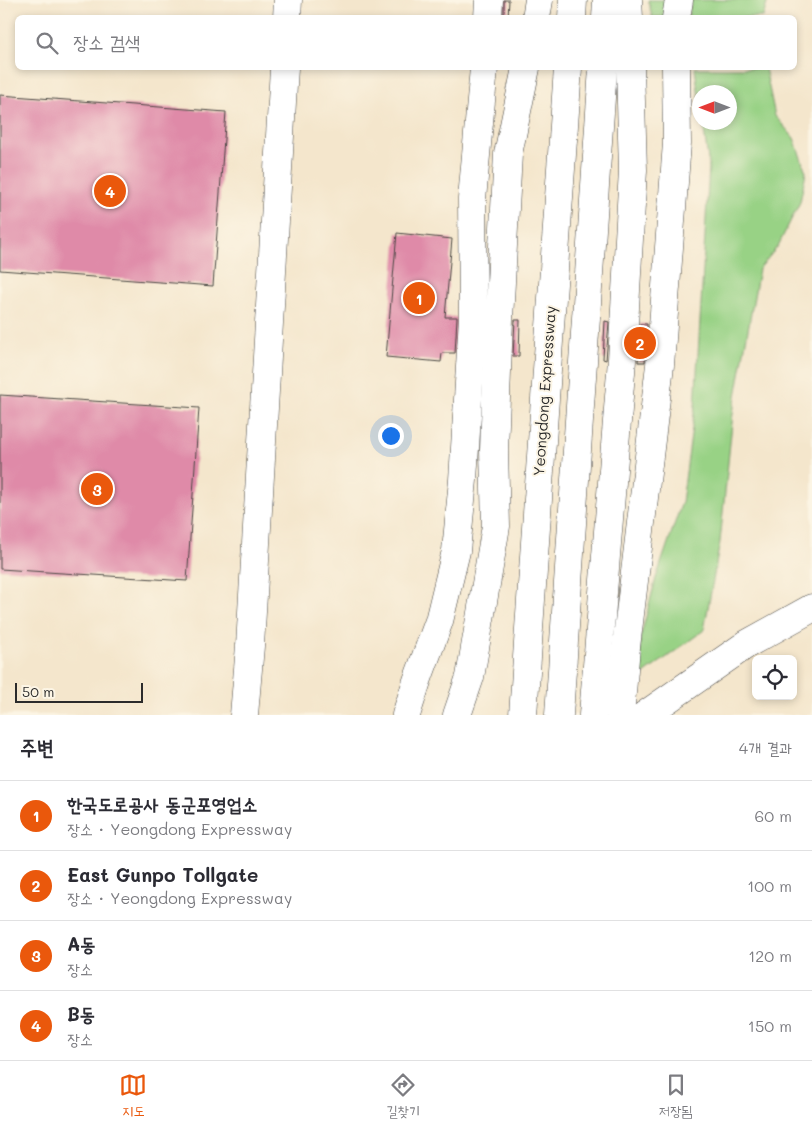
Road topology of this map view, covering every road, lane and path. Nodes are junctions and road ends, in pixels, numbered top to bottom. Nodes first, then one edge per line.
1 (288, 0) edge
2 (489, 0) edge
3 (540, 0) edge
4 (573, 0) edge
5 (607, 0) edge
6 (628, 0) edge
7 (679, 0) edge
8 (288, 15) edge
9 (488, 15) edge
10 (537, 15) edge
11 (572, 15) edge
12 (606, 15) edge
13 (629, 15) edge
14 (676, 15) edge
15 (284, 70) edge
16 (484, 70) edge
17 (526, 70) edge
18 (568, 70) edge
19 (603, 70) edge
20 (630, 70) edge
21 (676, 70) edge
22 (812, 608) edge
23 (594, 704) edge
24 (244, 715) edge
25 (406, 715) edge
26 (457, 715) edge
27 (523, 715) edge
28 (558, 715) edge
29 (620, 715) edge
30 (645, 715) edge

1 - 8 main road
2 - 9 main road
3 - 10 main road
4 - 11 main road
5 - 12 main road
6 - 13 main road
7 - 14 main road
15 - 24 main road
16 - 25 main road
17 - 26 main road
18 - 27 main road, Yeongdong Expressway
19 - 28 main road
20 - 23 main road
21 - 29 main road
22 - 30 main road

